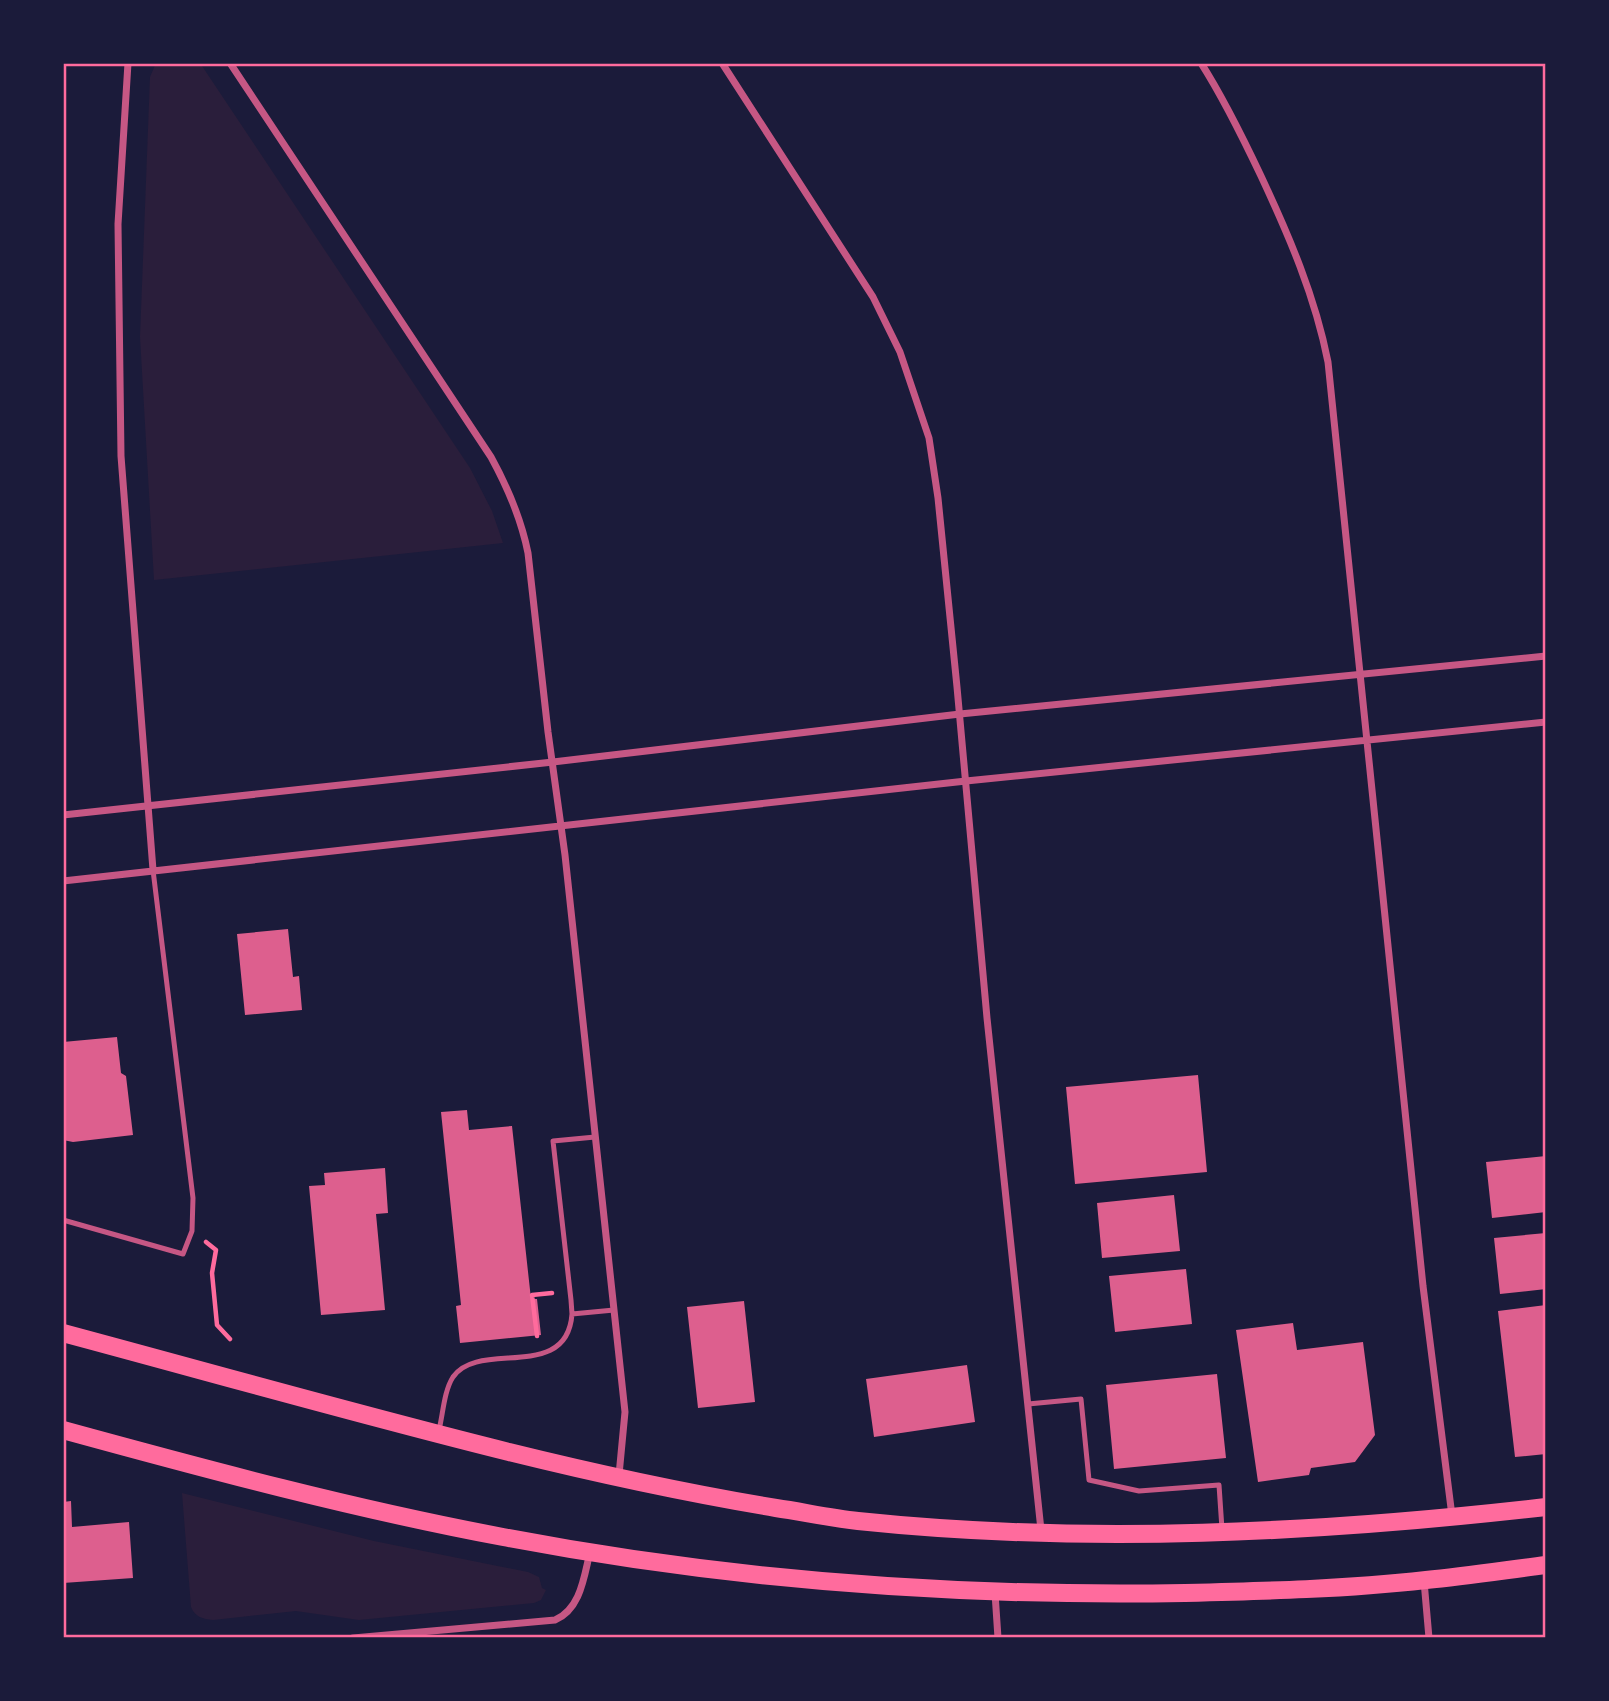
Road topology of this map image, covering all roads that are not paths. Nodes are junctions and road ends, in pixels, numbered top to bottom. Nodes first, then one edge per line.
1 (128, 63) edge
2 (230, 63) edge
3 (722, 63) edge
4 (1201, 63) edge
5 (1546, 656) edge
6 (1360, 675) junction
7 (960, 714) junction
8 (1546, 722) edge
9 (1367, 740) junction
10 (553, 762) junction
11 (966, 781) junction
12 (148, 806) junction
13 (63, 815) edge
14 (562, 825) junction
15 (153, 870) junction
16 (63, 881) edge
17 (595, 1137) junction
18 (63, 1220) edge
19 (614, 1310) junction
20 (572, 1314) junction
21 (63, 1332) edge
22 (1028, 1404) junction
23 (63, 1430) edge
24 (439, 1435) junction
25 (618, 1479) junction
26 (1546, 1507) edge
27 (1452, 1518) junction
28 (1222, 1532) junction
29 (1041, 1534) junction
30 (590, 1552) junction
31 (1546, 1565) edge
32 (1424, 1581) junction
33 (995, 1592) junction
34 (353, 1638) edge
35 (998, 1638) edge
36 (1429, 1638) edge

1 - 12 street
2 - 10 street
3 - 7 street
4 - 6 street
5 - 6 street
6 - 7 street
6 - 9 street
7 - 10 street
7 - 11 street
8 - 9 street
9 - 11 street
9 - 27 street
10 - 12 street
10 - 14 street
11 - 14 street
11 - 22 street
12 - 13 street
12 - 15 street
14 - 15 street
14 - 17 street
15 - 16 street
15 - 18 lane
17 - 19 street
17 - 20 lane
19 - 20 lane
19 - 25 street
20 - 24 lane
21 - 24 main road
22 - 28 lane
22 - 29 street
23 - 30 main road
24 - 25 main road
25 - 29 main road
26 - 27 main road
27 - 28 main road
28 - 29 main road
30 - 33 main road
30 - 34 street
31 - 32 main road
32 - 33 main road
32 - 36 street
33 - 35 street

